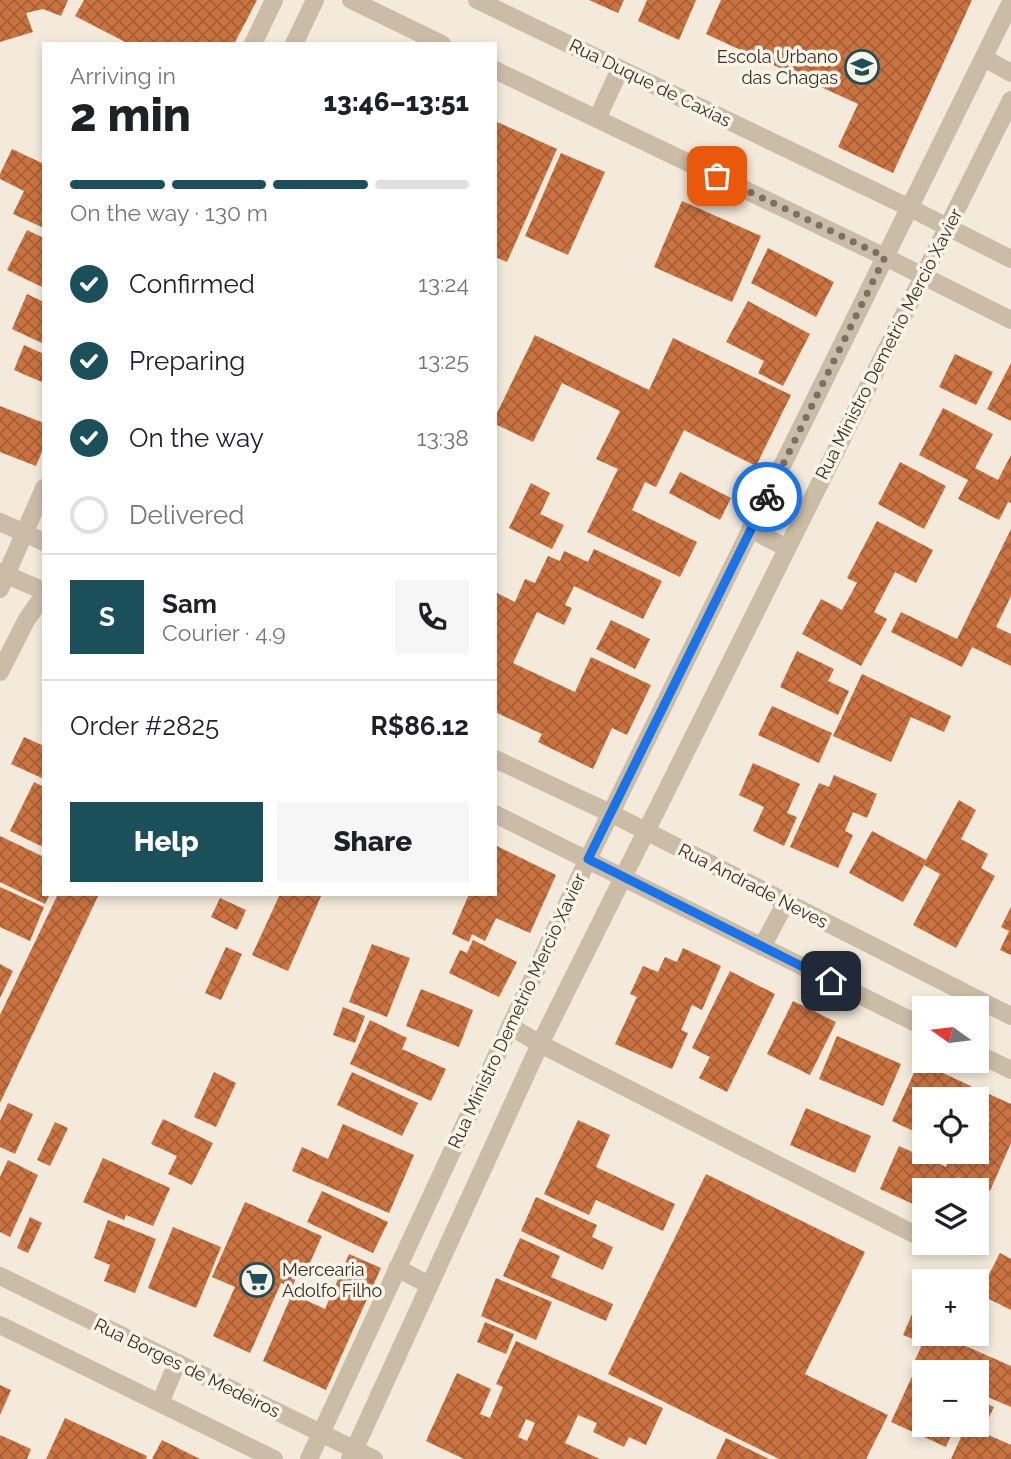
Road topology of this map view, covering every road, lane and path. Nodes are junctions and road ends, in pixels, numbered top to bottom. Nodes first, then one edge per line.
1 (274, 0) edge
2 (315, 0) edge
3 (351, 0) edge
4 (477, 0) edge
5 (1011, 2) edge
6 (254, 42) edge
7 (295, 42) edge
8 (438, 42) edge
9 (984, 58) junction
10 (620, 69) junction
11 (497, 70) edge
12 (1011, 72) edge
13 (1011, 100) edge
14 (597, 119) junction
15 (910, 208) junction
16 (947, 228) junction
17 (885, 257) junction
18 (1011, 260) edge
19 (922, 277) junction
20 (1011, 320) edge
21 (42, 492) edge
22 (0, 522) edge
23 (750, 529) junction
24 (23, 533) junction
25 (42, 541) edge
26 (787, 548) junction
27 (2, 578) edge
28 (42, 592) edge
29 (42, 596) edge
30 (0, 672) edge
31 (497, 760) edge
32 (612, 814) junction
33 (497, 815) edge
34 (645, 832) junction
35 (588, 859) junction
36 (623, 878) junction
37 (786, 902) junction
38 (762, 947) junction
39 (1011, 1016) edge
40 (912, 1021) edge
41 (510, 1026) junction
42 (540, 1044) junction
43 (989, 1059) edge
44 (1011, 1070) edge
45 (912, 1233) edge
46 (397, 1268) junction
47 (0, 1276) edge
48 (429, 1285) junction
49 (0, 1325) edge
50 (177, 1363) junction
51 (160, 1403) junction
52 (321, 1434) junction
53 (352, 1454) edge
54 (274, 1459) edge
55 (309, 1459) edge
56 (374, 1459) edge

1 - 6 street
2 - 7 street
3 - 8 street
4 - 10 street, Rua Duque de Caxias
5 - 9 street, Rua Ministro Demetrio Mercio Xavier
9 - 12 street
9 - 15 street, Rua Ministro Demetrio Mercio Xavier
10 - 14 street
10 - 15 street, Rua Duque de Caxias
11 - 14 street
13 - 16 street, Rua Ministro Demetrio Mercio Xavier
14 - 17 street
15 - 16 street, Rua Duque de Caxias
15 - 17 street, Rua Ministro Demetrio Mercio Xavier
16 - 18 street, Rua Duque de Caxias
16 - 19 street, Rua Ministro Demetrio Mercio Xavier
17 - 19 street
17 - 23 street, Rua Ministro Demetrio Mercio Xavier
19 - 20 street
19 - 26 street, Rua Ministro Demetrio Mercio Xavier
21 - 24 street
22 - 24 street
23 - 26 street
23 - 32 street, Rua Ministro Demetrio Mercio Xavier
24 - 25 street
24 - 27 street
26 - 34 street, Rua Ministro Demetrio Mercio Xavier
27 - 28 street
29 - 30 street
31 - 32 street, Rua Andrade Neves
32 - 34 street, Rua Andrade Neves
32 - 35 street, Rua Ministro Demetrio Mercio Xavier
33 - 35 street
34 - 36 street, Rua Ministro Demetrio Mercio Xavier
34 - 37 street, Rua Andrade Neves
35 - 36 street
35 - 41 street, Rua Ministro Demetrio Mercio Xavier
36 - 38 street
36 - 42 street, Rua Ministro Demetrio Mercio Xavier
37 - 38 street
37 - 39 street, Rua Andrade Neves
38 - 40 street
41 - 42 street
41 - 46 street, Rua Ministro Demetrio Mercio Xavier
42 - 45 street
42 - 48 street, Rua Ministro Demetrio Mercio Xavier
43 - 44 street
46 - 48 street
46 - 52 street, Rua Ministro Demetrio Mercio Xavier
47 - 50 street, Rua Borges de Medeiros
48 - 53 street, Rua Ministro Demetrio Mercio Xavier
49 - 51 street
50 - 51 street
50 - 52 street, Rua Borges de Medeiros
51 - 54 street
52 - 53 street, Rua Borges de Medeiros
52 - 55 street, Rua Ministro Demetrio Mercio Xavier
53 - 56 street, Rua Borges de Medeiros

